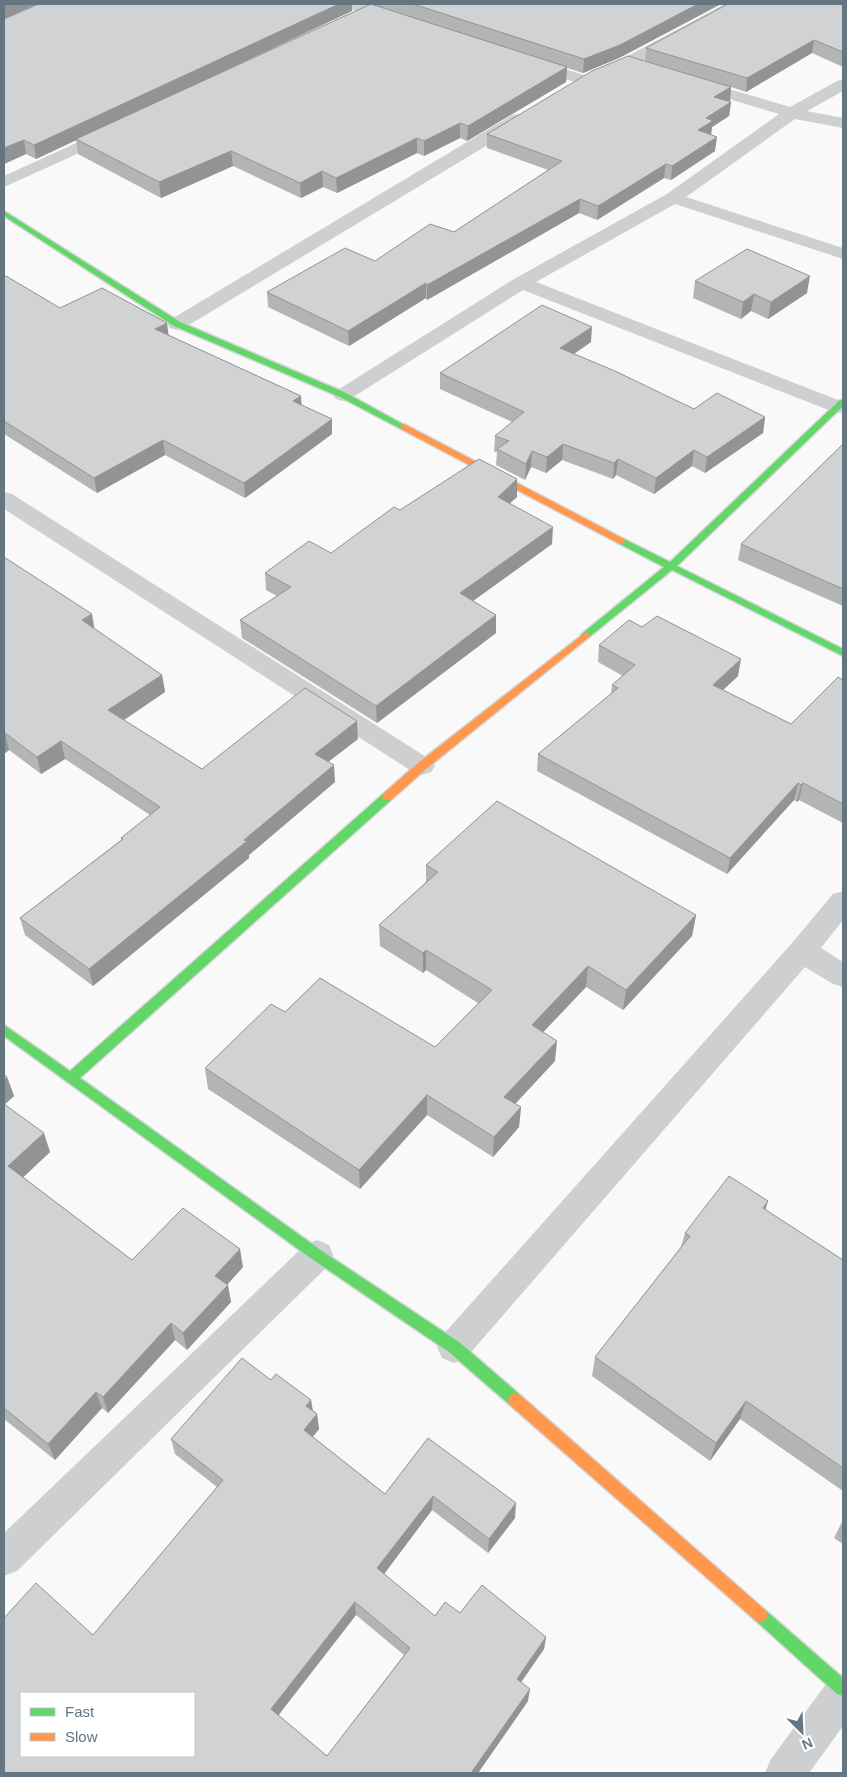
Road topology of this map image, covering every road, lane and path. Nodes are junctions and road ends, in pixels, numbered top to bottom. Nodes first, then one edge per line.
1 (736, 4) edge
2 (350, 11) edge
3 (408, 22) edge
4 (519, 59) edge
5 (626, 63) junction
6 (644, 69) edge
7 (584, 80) junction
8 (681, 80) edge
9 (843, 84) edge
10 (567, 90) edge
11 (533, 110) edge
12 (792, 113) junction
13 (843, 123) edge
14 (129, 124) edge
15 (4, 182) edge
16 (673, 198) junction
17 (4, 213) edge
18 (843, 254) edge
19 (521, 283) junction
20 (177, 324) junction
21 (343, 395) junction
22 (841, 404) edge
23 (4, 499) edge
24 (670, 567) junction
25 (843, 653) edge
26 (422, 766) junction
27 (843, 901) edge
28 (802, 951) junction
29 (843, 976) edge
30 (4, 1030) edge
31 (71, 1078) junction
32 (318, 1255) junction
33 (454, 1347) junction
34 (4, 1558) edge
35 (843, 1688) edge
36 (843, 1694) edge
37 (785, 1773) edge

1 - 5 street
2 - 3 street
4 - 7 street
5 - 6 street
5 - 7 street
7 - 10 street
8 - 12 street
9 - 12 street
11 - 20 street
12 - 13 street
12 - 16 street
14 - 15 street
16 - 18 street
16 - 19 street
17 - 20 street
19 - 21 street
19 - 22 street
20 - 21 street
21 - 24 street
22 - 24 street
23 - 26 street
24 - 25 street
24 - 26 street
26 - 31 street
27 - 28 street
28 - 29 street
28 - 33 street
30 - 31 street
31 - 32 street
32 - 33 street
32 - 34 street
33 - 35 street
36 - 37 street

